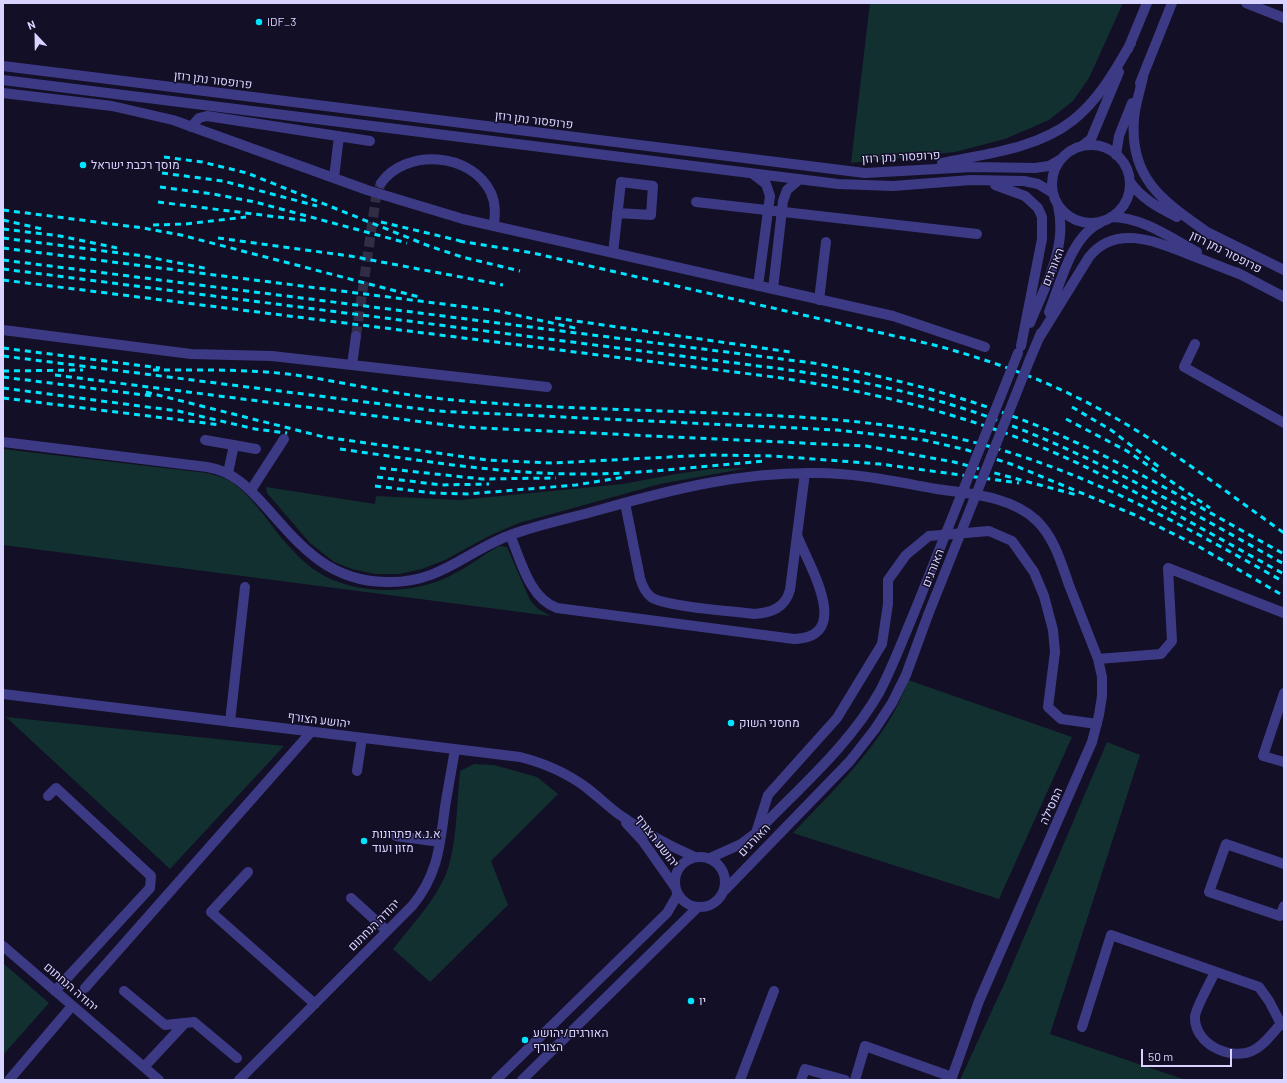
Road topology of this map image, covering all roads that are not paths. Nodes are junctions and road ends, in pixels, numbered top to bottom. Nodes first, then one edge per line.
1 (1147, 3) edge
2 (1172, 3) edge
3 (1246, 3) edge
4 (1284, 18) edge
5 (1130, 43) junction
6 (3, 66) edge
7 (1142, 77) junction
8 (3, 80) edge
9 (3, 92) edge
10 (191, 127) junction
11 (339, 136) junction
12 (370, 141) dead end
13 (1082, 146) junction
14 (1116, 155) junction
15 (1061, 159) junction
16 (751, 173) junction
17 (894, 173) junction
18 (334, 178) junction
19 (800, 179) junction
20 (971, 180) junction
21 (1130, 182) junction
22 (381, 183) tunnel mouth
23 (1053, 193) junction
24 (696, 202) dead end
25 (1058, 204) junction
26 (769, 210) junction
27 (782, 212) junction
28 (617, 213) dead end
29 (1108, 219) junction
30 (494, 226) junction
31 (977, 234) dead end
32 (1211, 235) junction
33 (826, 242) dead end
34 (612, 253) junction
35 (1284, 270) edge
36 (1242, 275) junction
37 (758, 286) junction
38 (773, 289) junction
39 (1284, 297) edge
40 (819, 300) junction
41 (3, 330) edge
42 (356, 336) tunnel mouth
43 (1039, 338) junction
44 (1195, 344) dead end
45 (985, 347) dead end
46 (1019, 350) junction
47 (352, 365) junction
48 (547, 387) dead end
49 (1284, 423) edge
50 (284, 439) dead end
51 (205, 440) dead end
52 (3, 442) edge
53 (234, 445) junction
54 (256, 448) dead end
55 (228, 473) junction
56 (805, 473) junction
57 (250, 490) junction
58 (624, 503) junction
59 (510, 535) junction
60 (797, 535) junction
61 (245, 587) dead end
62 (1284, 613) edge
63 (1098, 659) junction
64 (1284, 693) edge
65 (3, 694) edge
66 (230, 722) junction
67 (1097, 724) junction
68 (311, 732) junction
69 (362, 738) junction
70 (455, 749) junction
71 (1284, 762) edge
72 (357, 772) dead end
73 (48, 796) dead end
74 (617, 813) junction
75 (756, 833) junction
76 (396, 836) dead end
77 (440, 842) junction
78 (695, 857) junction
79 (710, 858) junction
80 (1284, 864) edge
81 (248, 872) dead end
82 (676, 890) junction
83 (725, 890) junction
84 (351, 898) dead end
85 (1284, 906) edge
86 (698, 907) junction
87 (387, 931) junction
88 (3, 946) edge
89 (1215, 972) junction
90 (85, 988) dead end
91 (55, 991) junction
92 (124, 991) dead end
93 (774, 991) dead end
94 (315, 1004) junction
95 (72, 1006) junction
96 (185, 1023) junction
97 (1282, 1024) edge
98 (1082, 1027) dead end
99 (237, 1058) dead end
100 (144, 1067) junction
101 (952, 1078) edge
102 (9, 1080) edge
103 (159, 1080) edge
104 (239, 1080) edge
105 (496, 1080) edge
106 (522, 1080) edge
107 (740, 1080) edge
108 (801, 1080) edge
109 (845, 1080) edge
110 (855, 1080) edge

1 - 5 street
2 - 7 street
3 - 4 street
5 - 13 street
5 - 17 street
6 - 17 street, פרופסור נתן רוזן
7 - 14 street
7 - 32 street
8 - 16 street
9 - 10 street
10 - 11 street
10 - 18 street
11 - 12 street
11 - 18 street
13 - 14 street
13 - 15 street
14 - 21 street
15 - 17 street, פרופסור נתן רוזן
15 - 23 street
16 - 19 street
16 - 26 street
18 - 30 street
19 - 20 street
19 - 27 street
20 - 23 street
20 - 46 street
21 - 29 street
21 - 32 street, פרופסור נתן רוזן
22 - 30 street
23 - 25 street
24 - 26 street
25 - 29 street
25 - 46 street, האורגים
26 - 27 street
26 - 37 street
27 - 31 street
27 - 38 street
28 - 34 street
29 - 36 street, פרופסור נתן רוזן
29 - 43 street, האורגים
30 - 34 street
32 - 35 street, פרופסור נתן רוזן
33 - 40 street
34 - 37 street
36 - 39 street, פרופסור נתן רוזן
36 - 43 street
37 - 38 street
38 - 40 street
40 - 45 street
41 - 47 street
42 - 47 street
43 - 83 street, האורגים, bridge
44 - 49 street
46 - 75 street, האורגים, bridge
47 - 48 street
50 - 57 street
51 - 53 street
52 - 55 street
53 - 54 street
53 - 55 street
55 - 57 street, המסילה
56 - 58 street, המסילה
56 - 60 street
56 - 63 street, המסילה
57 - 59 street, המסילה
58 - 59 street, המסילה
58 - 60 street
59 - 60 street
61 - 66 street
62 - 63 street
63 - 67 street, המסילה
64 - 71 street
65 - 66 street, יהושע הצורף
66 - 68 street, יהושע הצורף
67 - 75 street
67 - 101 street, המסילה
68 - 69 street, יהושע הצורף
68 - 90 street
69 - 70 street, יהושע הצורף
69 - 72 street
70 - 74 street, יהושע הצורף
70 - 77 street, יהודה הנחתום
73 - 91 street
74 - 78 street, יהושע הצורף
74 - 82 street, יהושע הצורף
75 - 79 street, האורגים
76 - 77 street
77 - 87 street, יהודה הנחתום
78 - 79 street
78 - 82 street
79 - 83 street
80 - 85 street
81 - 94 street
82 - 86 street
82 - 105 street
83 - 86 street
84 - 87 street
86 - 106 street
87 - 94 street, יהודה הנחתום
88 - 91 street, יהודה הנחתום
89 - 97 street
89 - 97 street
89 - 98 street
91 - 95 street, יהודה הנחתום
92 - 96 street
93 - 107 street
94 - 104 street, יהודה הנחתום
95 - 100 street, יהודה הנחתום
95 - 102 street
96 - 99 street
96 - 100 street
100 - 103 street, יהודה הנחתום
101 - 110 street
108 - 109 street

